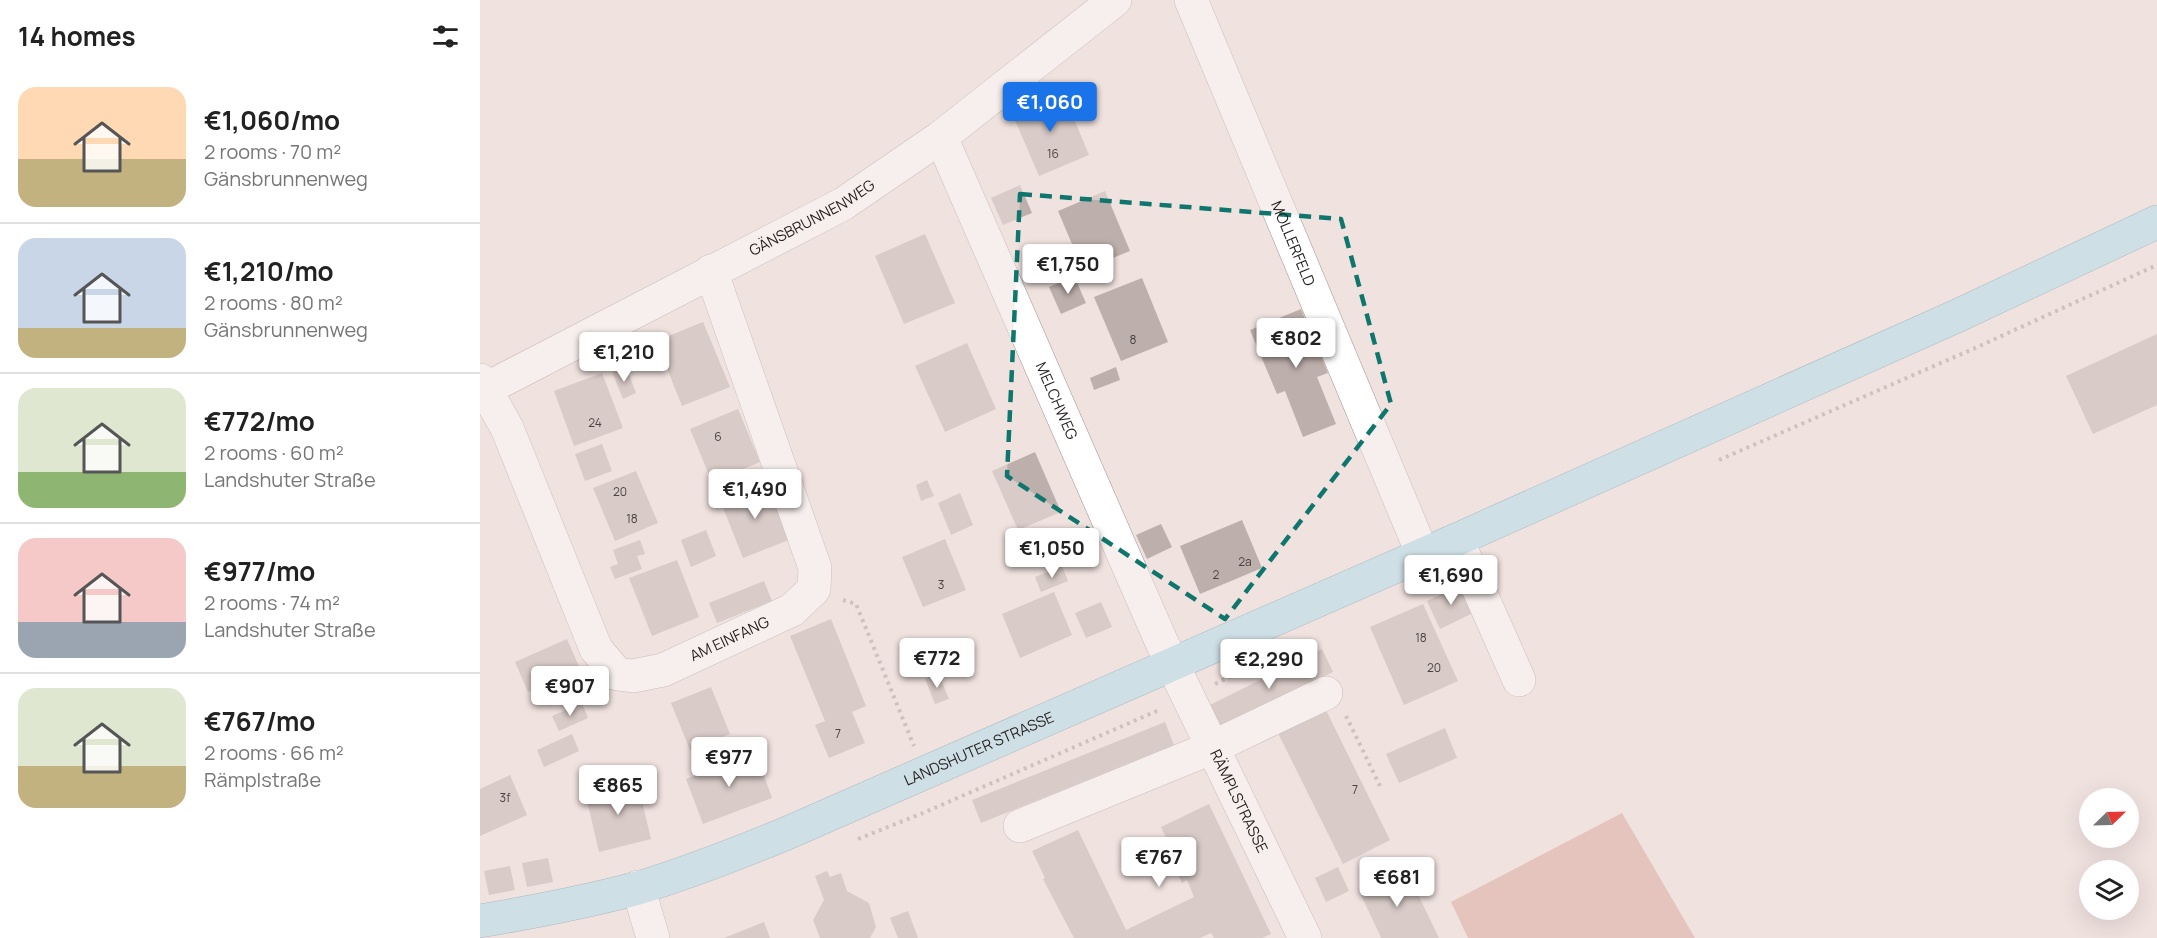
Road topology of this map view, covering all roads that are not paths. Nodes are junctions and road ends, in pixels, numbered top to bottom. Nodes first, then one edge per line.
1 (1115, 0) edge
2 (1191, 0) edge
3 (941, 137) junction
4 (2157, 222) edge
5 (711, 271) junction
6 (482, 387) edge
7 (1461, 538) junction
8 (1423, 555) junction
9 (1172, 665) junction
10 (1519, 680) dead end
11 (1326, 693) road end
12 (1211, 748) junction
13 (1020, 826) dead end
14 (638, 887) junction
15 (480, 921) edge
16 (653, 938) edge
17 (1305, 938) edge

1 - 3 street, GÄNSBRUNNENWEG
2 - 8 street, MOLLERFELD
3 - 5 street, GÄNSBRUNNENWEG
3 - 9 street, MELCHWEG
4 - 7 main road, LANDSHUTER STRASSE
5 - 6 street, GÄNSBRUNNENWEG
5 - 6 street, AM EINFANG
7 - 8 main road, LANDSHUTER STRASSE
7 - 10 street
8 - 9 main road, LANDSHUTER STRASSE
9 - 12 street, RÄMPLSTRASSE
9 - 14 main road, LANDSHUTER STRASSE
11 - 12 street
12 - 13 street
12 - 17 street, RÄMPLSTRASSE
14 - 15 main road, LANDSHUTER STRASSE
14 - 16 street

